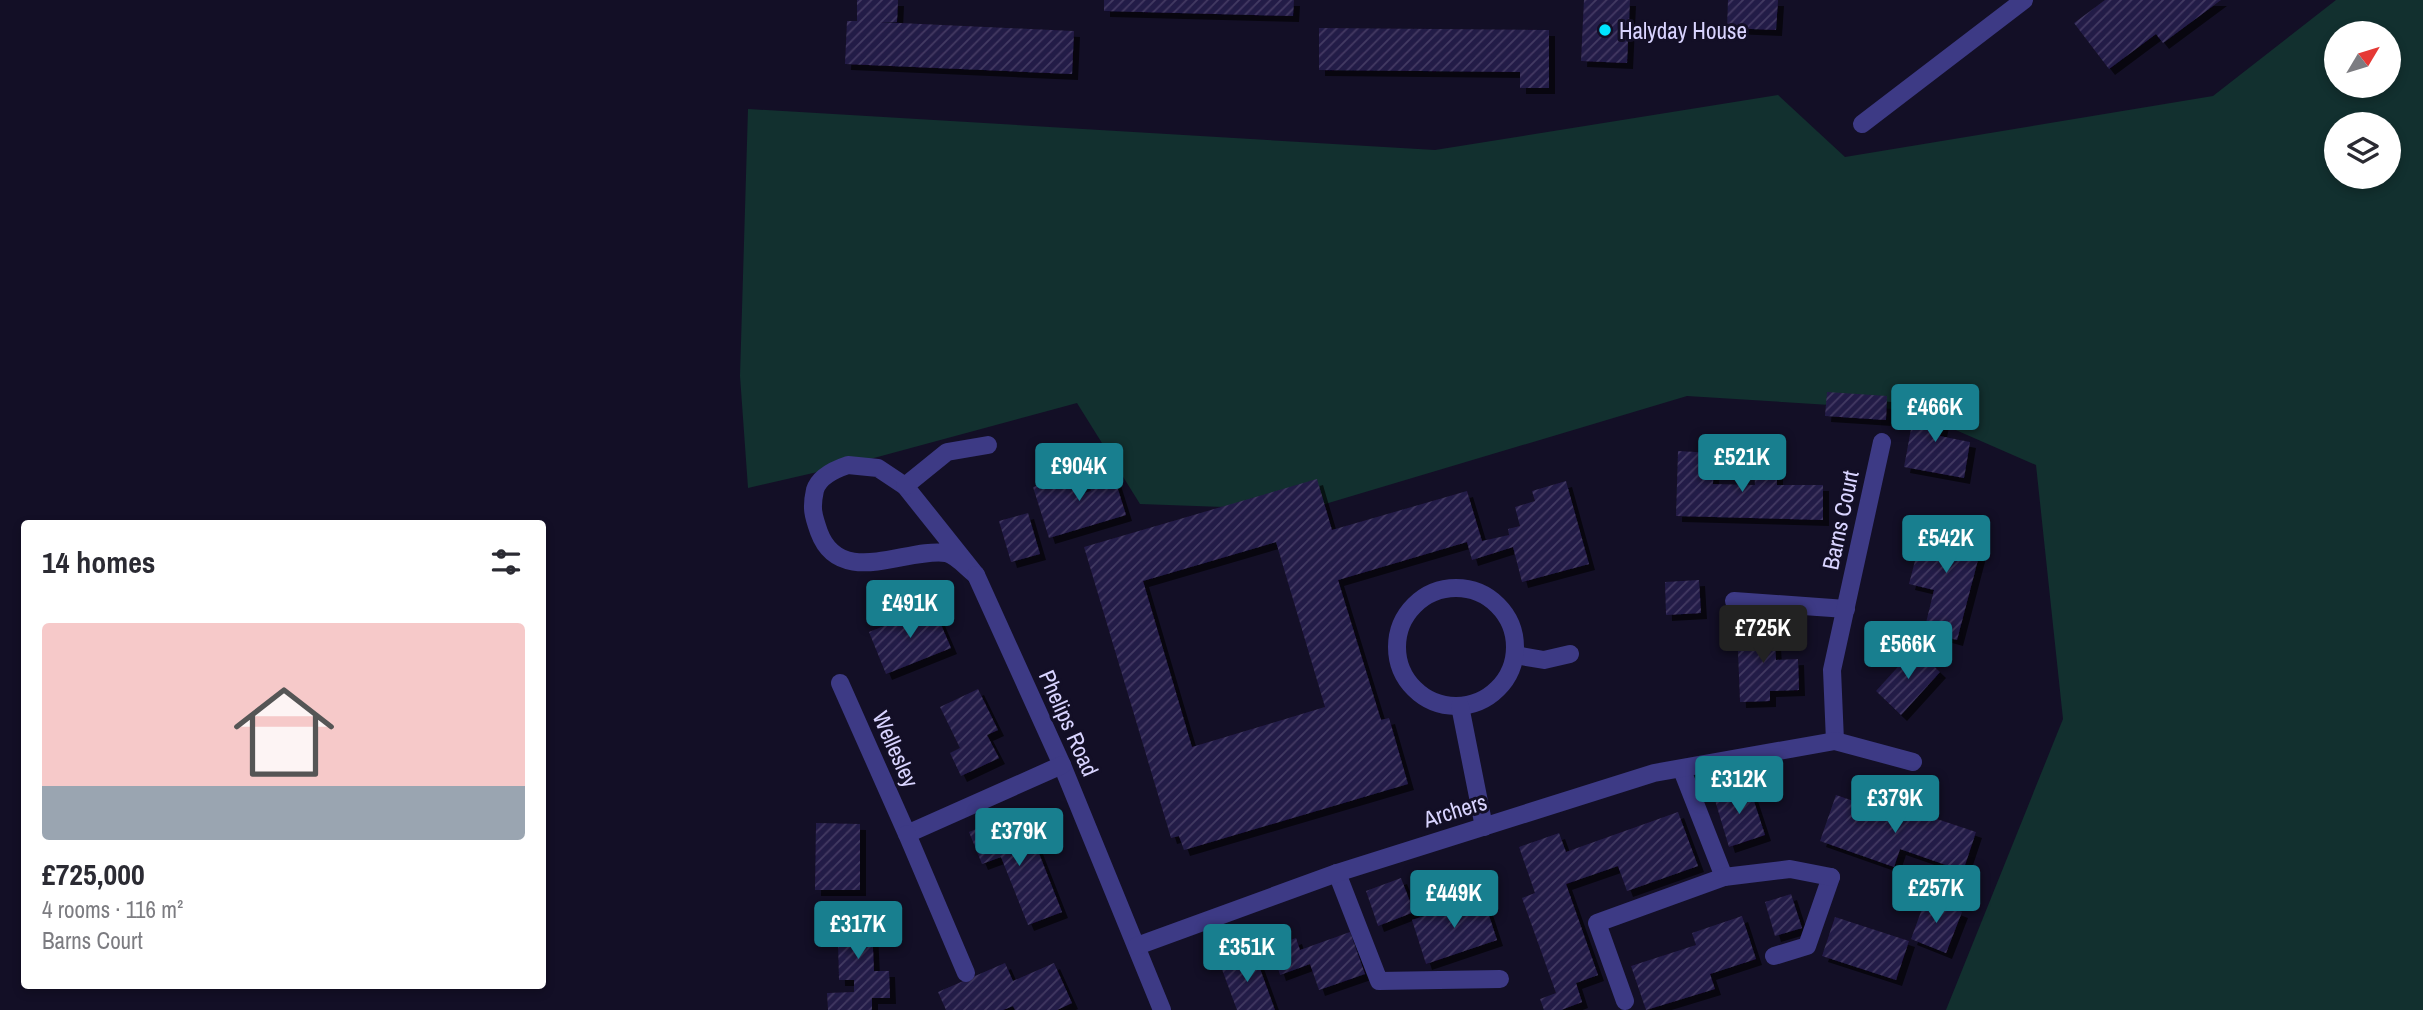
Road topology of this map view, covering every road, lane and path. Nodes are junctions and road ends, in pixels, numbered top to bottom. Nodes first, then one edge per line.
1 (2024, 0) edge
2 (1861, 124) dead end
3 (1882, 442) dead end
4 (988, 445) dead end
5 (905, 486) junction
6 (976, 575) junction
7 (1734, 601) dead end
8 (1846, 609) junction
9 (1570, 654) dead end
10 (1515, 655) junction
11 (841, 683) dead end
12 (1460, 706) junction
13 (1835, 741) junction
14 (1913, 762) dead end
15 (1062, 765) junction
16 (1682, 770) junction
17 (1484, 827) junction
18 (907, 834) junction
19 (1337, 873) junction
20 (1724, 877) junction
21 (1137, 946) junction
22 (1774, 956) dead end
23 (966, 973) dead end
24 (1500, 979) dead end
25 (1625, 1001) dead end
26 (1162, 1010) edge

1 - 2 street
3 - 8 street, Barns Court
4 - 5 street
5 - 6 street
5 - 6 street
6 - 15 street, Phelips Road
7 - 8 street
8 - 13 street, Barns Court
9 - 10 street
10 - 12 street
10 - 12 street
11 - 18 street, Wellesley
12 - 17 street
13 - 14 street
13 - 16 street
15 - 18 street
15 - 21 street, Phelips Road
16 - 17 street, Archers
16 - 20 street
17 - 19 street, Archers
18 - 23 street, Wellesley
19 - 21 street, Archers
19 - 24 street
20 - 22 street
20 - 25 street
21 - 26 street, Phelips Road

